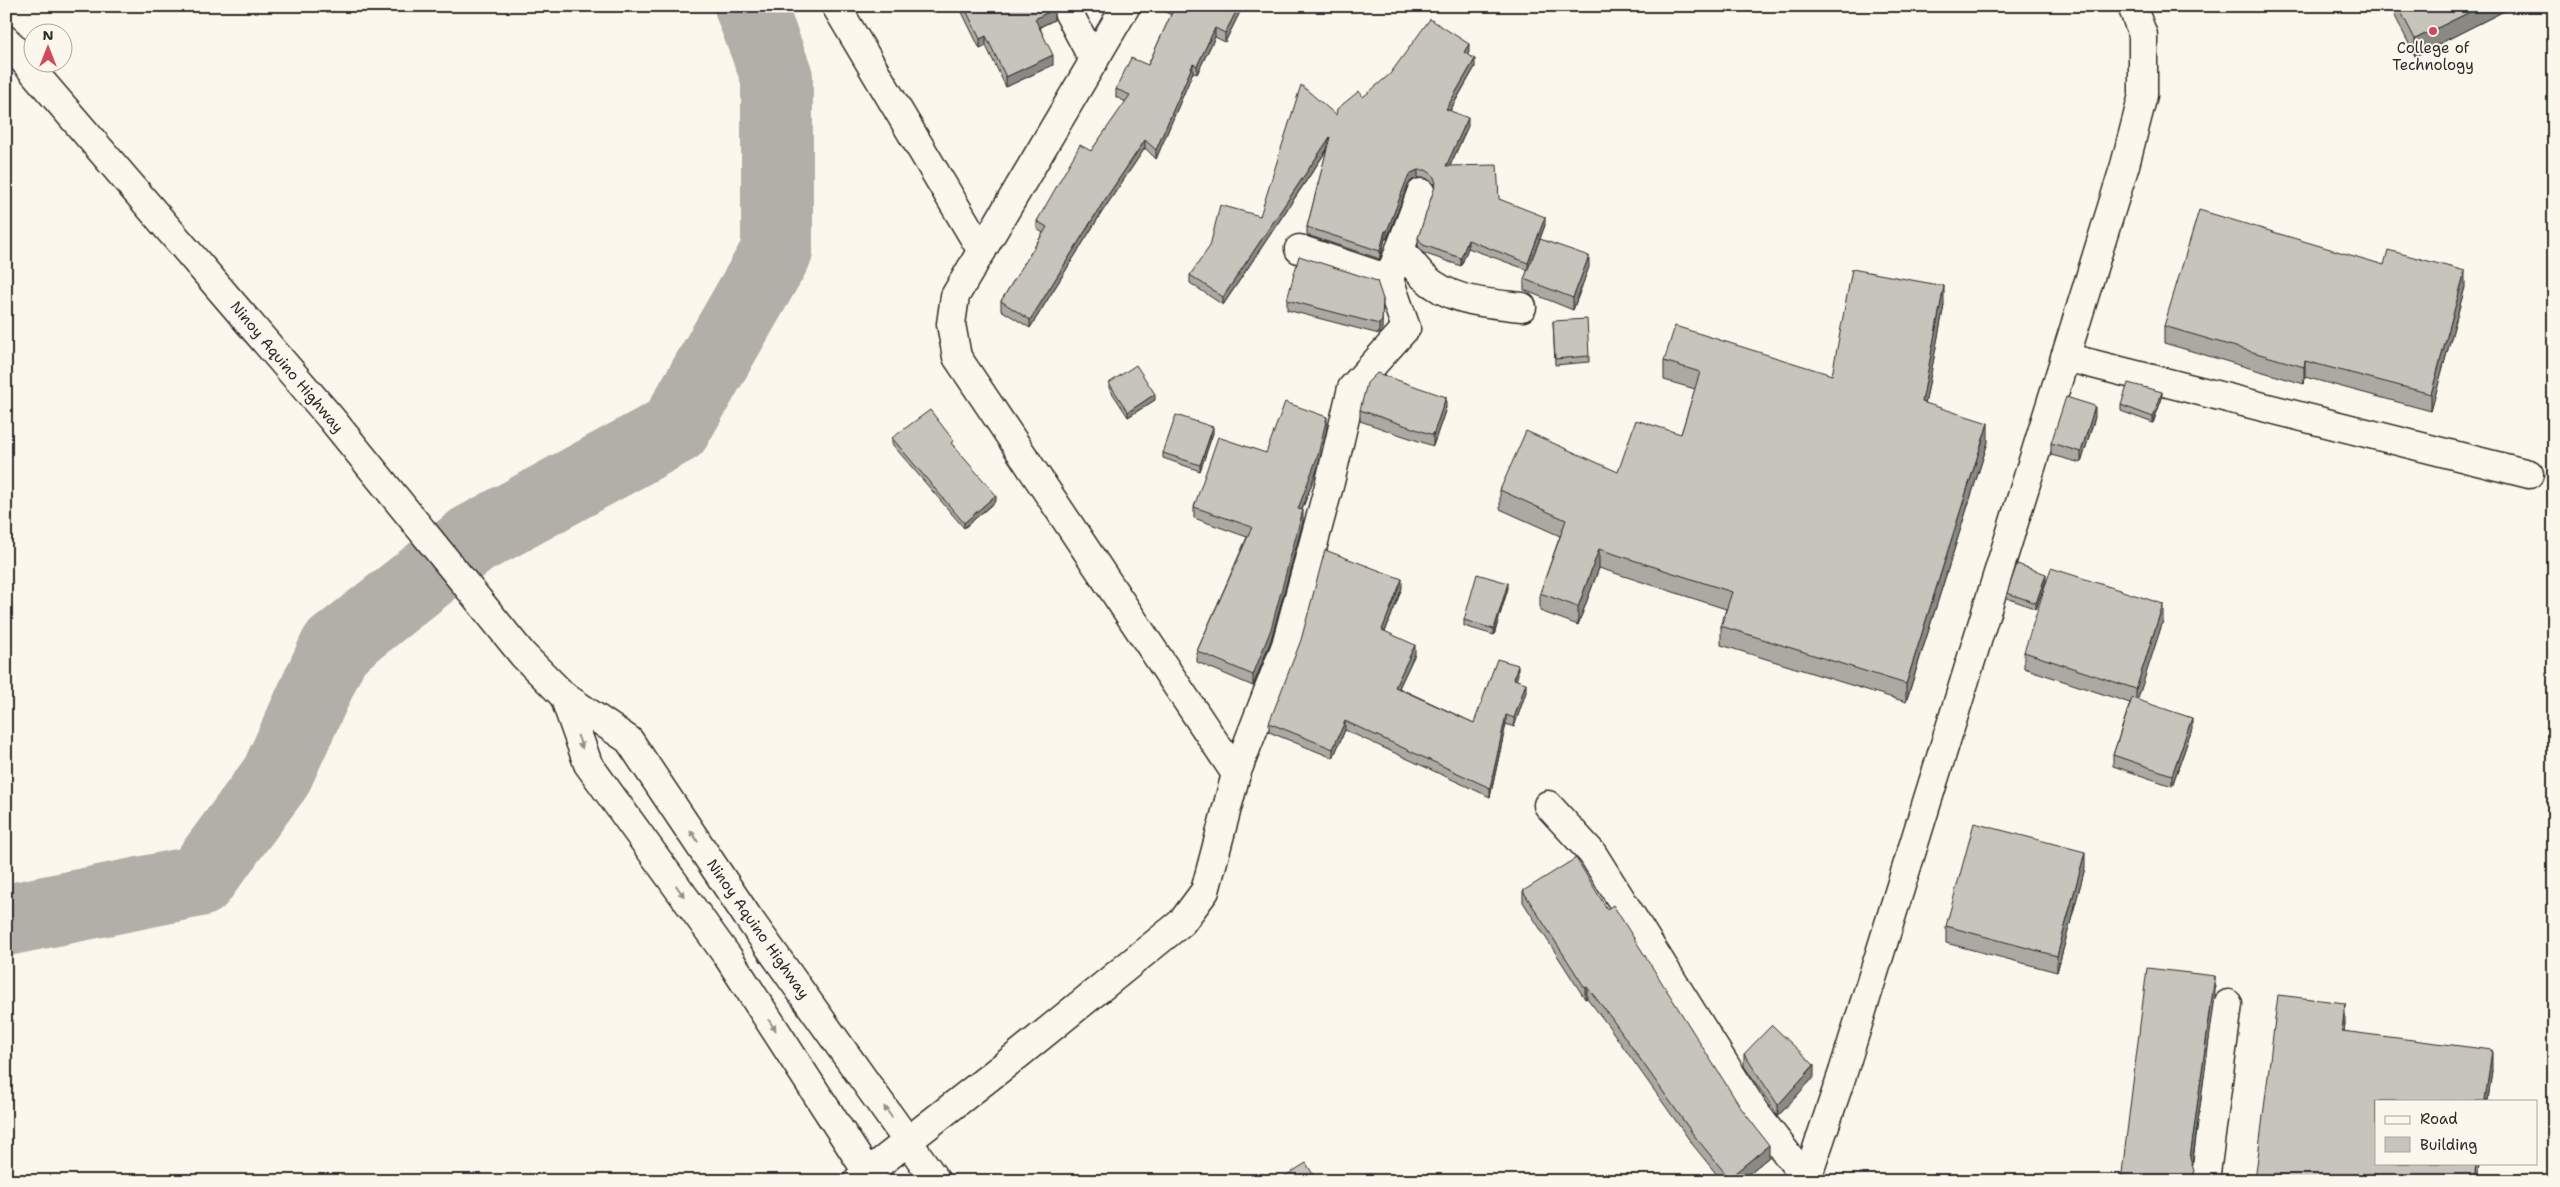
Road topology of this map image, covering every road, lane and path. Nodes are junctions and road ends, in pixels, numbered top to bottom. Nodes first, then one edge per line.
1 (836, 6) edge
2 (1065, 6) edge
3 (1126, 6) edge
4 (2132, 6) edge
5 (6, 40) edge
6 (1094, 61) junction
7 (1421, 193) dead end
8 (1298, 249) dead end
9 (1400, 249) junction
10 (982, 251) junction
11 (1389, 279) junction
12 (1522, 307) dead end
13 (2064, 357) junction
14 (2529, 474) dead end
15 (564, 696) junction
16 (1236, 774) junction
17 (1548, 804) dead end
18 (2228, 1004) dead end
19 (909, 1140) junction
20 (866, 1178) edge
21 (1806, 1180) edge
22 (936, 1181) edge
23 (2205, 1181) edge

1 - 10 street
2 - 6 street
3 - 6 street
4 - 13 street
5 - 15 street, Ninoy Aquino Highway
6 - 10 street
7 - 9 street
8 - 11 street
9 - 11 street
9 - 12 street
10 - 16 street
11 - 16 street
13 - 14 street
13 - 21 street
19 -> 15 street, Ninoy Aquino Highway
15 -> 20 street, Ninoy Aquino Highway
16 - 19 street
17 - 21 street
18 - 23 street
19 - 20 street
19 - 22 street, Ninoy Aquino Highway

